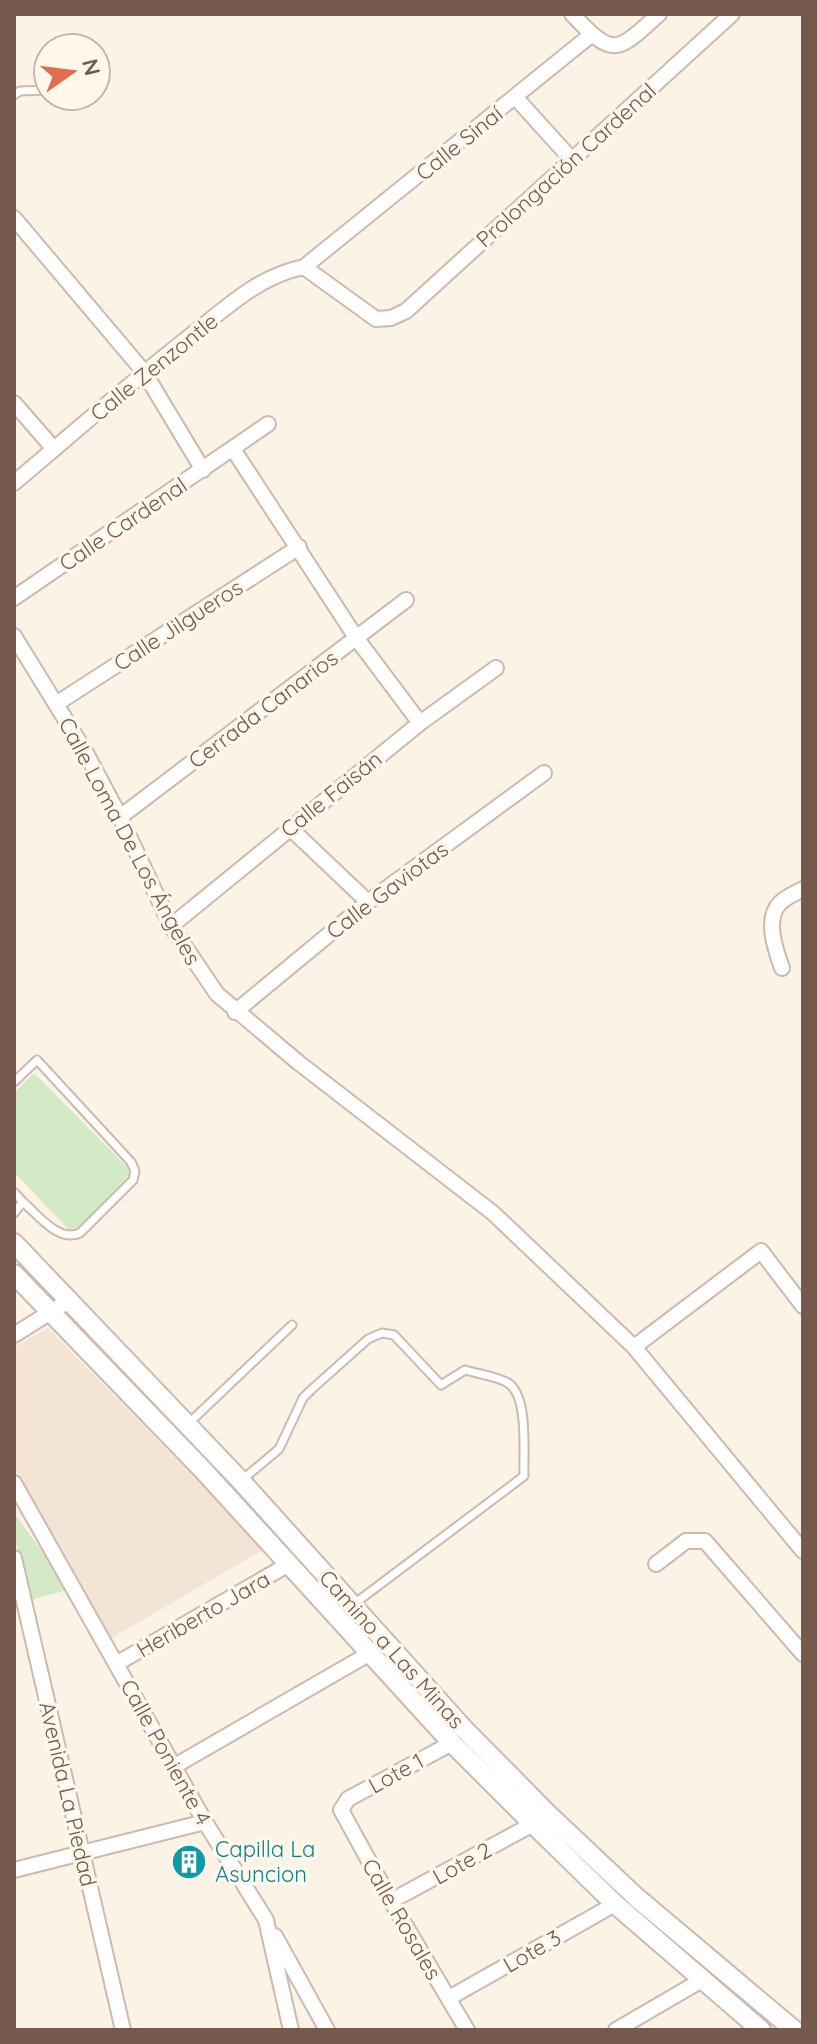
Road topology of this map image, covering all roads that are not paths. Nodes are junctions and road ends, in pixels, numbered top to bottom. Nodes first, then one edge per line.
1 (572, 14) edge
2 (659, 14) edge
3 (732, 14) edge
4 (591, 35) junction
5 (516, 98) junction
6 (573, 161) junction
7 (14, 218) edge
8 (304, 267) junction
9 (144, 372) junction
10 (14, 403) edge
11 (268, 424) dead end
12 (54, 449) junction
13 (233, 449) junction
14 (203, 470) junction
15 (14, 483) edge
16 (299, 547) junction
17 (14, 598) edge
18 (406, 600) dead end
19 (357, 639) junction
20 (15, 640) edge
21 (496, 668) dead end
22 (56, 704) junction
23 (420, 723) junction
24 (544, 773) dead end
25 (120, 817) junction
26 (290, 828) junction
27 (803, 889) edge
28 (368, 902) junction
29 (171, 926) junction
30 (782, 968) dead end
31 (235, 1012) junction
32 (14, 1082) edge
33 (14, 1192) edge
34 (23, 1202) junction
35 (14, 1213) edge
36 (14, 1243) edge
37 (14, 1274) edge
38 (70, 1300) junction
39 (803, 1306) edge
40 (51, 1313) junction
41 (292, 1325) dead end
42 (14, 1335) edge
43 (634, 1347) junction
44 (187, 1425) junction
45 (241, 1481) junction
46 (14, 1483) edge
47 (803, 1551) edge
48 (14, 1558) edge
49 (289, 1564) junction
50 (656, 1564) dead end
51 (19, 1604) edge
52 (352, 1605) junction
53 (379, 1648) junction
54 (803, 1654) edge
55 (116, 1664) junction
56 (452, 1743) junction
57 (173, 1767) junction
58 (341, 1806) joint
59 (205, 1822) junction
60 (533, 1824) junction
61 (82, 1854) junction
62 (14, 1870) edge
63 (391, 1901) junction
64 (615, 1904) junction
65 (266, 1920) junction
66 (702, 1980) junction
67 (449, 1998) junction
68 (123, 2030) edge
69 (291, 2030) edge
70 (327, 2030) edge
71 (467, 2030) edge
72 (616, 2030) edge
73 (761, 2030) edge
74 (794, 2030) edge

1 - 4 street
2 - 4 street
3 - 6 street, Prolongación Cardenal
4 - 5 street, Calle Sinaí
5 - 6 street
5 - 8 street, Calle Sinaí
6 - 8 street, Prolongación Cardenal
7 - 9 street
8 - 9 street, Calle Zenzontle
9 - 12 street, Calle Zenzontle
9 - 14 street
10 - 12 street
11 - 13 street, Calle Cardenal
12 - 15 street, Calle Zenzontle
13 - 14 street, Calle Cardenal
13 - 16 street
14 - 17 street, Calle Cardenal
16 - 19 street
16 - 22 street, Calle Jilgueros
18 - 19 street, Cerrada Canarios
19 - 23 street
19 - 25 street, Cerrada Canarios
20 - 22 street, Calle Loma De Los Ángeles
21 - 23 street, Calle Faisán
22 - 25 street, Calle Loma De Los Ángeles
23 - 26 street, Calle Faisán
24 - 28 street, Calle Gaviotas
25 - 29 street, Calle Loma De Los Ángeles
26 - 28 street
26 - 29 street, Calle Faisán
27 - 30 street
28 - 31 street, Calle Gaviotas
29 - 31 street, Calle Loma De Los Ángeles
31 - 43 street, Calle Loma De Los Ángeles
32 - 34 lane
33 - 34 lane
34 - 35 lane
36 - 38 street, Camino a Las Minas
37 - 40 street, Camino a Las Minas
38 - 40 street
38 - 44 street, Camino a Las Minas
39 - 43 street
40 - 42 street
40 - 49 street, Camino a Las Minas
41 - 44 lane
43 - 47 street, Calle Loma De Los Ángeles
44 - 45 street, Camino a Las Minas
45 - 52 street, Camino a Las Minas
45 - 52 lane
46 - 55 street, Calle Poniente 4
48 - 51 street, Avenida La Piedad
49 - 53 street, Camino a Las Minas
49 - 55 street, Heriberto Jara
50 - 54 street
51 - 61 street, Avenida La Piedad
52 - 53 street, Camino a Las Minas
53 - 56 street, Camino a Las Minas
53 - 57 street
53 - 74 street, Camino a Las Minas
55 - 57 street, Calle Poniente 4
56 - 58 street, Lote 1
56 - 60 street, Camino a Las Minas
57 - 59 street, Calle Poniente 4
58 - 63 street, Calle Rosales
59 - 61 street
59 - 65 street, Calle Poniente 4
60 - 63 street, Lote 2
60 - 64 street, Camino a Las Minas
61 - 62 street
61 - 68 street, Avenida La Piedad
63 - 67 street, Calle Rosales
64 - 66 street, Camino a Las Minas
64 - 67 street, Lote 3
65 - 69 street, Calle Poniente 4
65 - 70 street
66 - 72 street
66 - 73 street, Camino a Las Minas
67 - 71 street, Calle Rosales

